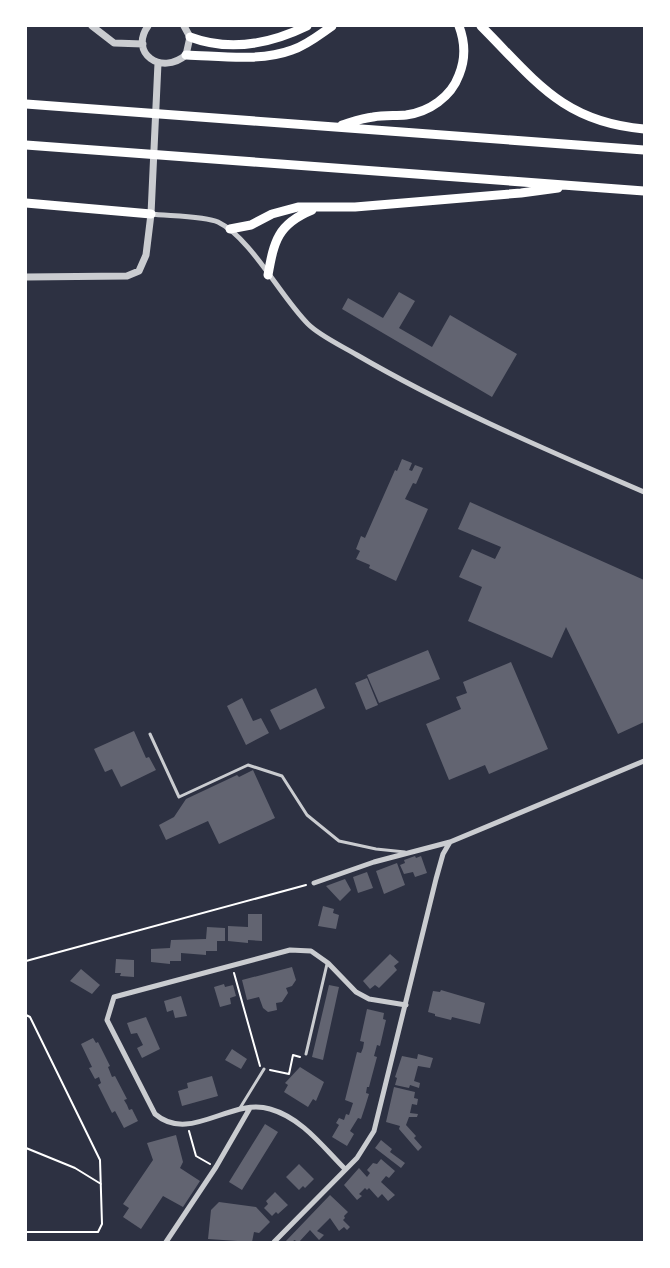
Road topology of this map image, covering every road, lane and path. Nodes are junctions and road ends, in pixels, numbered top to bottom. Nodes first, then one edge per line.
1 (92, 26) edge
2 (148, 26) edge
3 (184, 26) edge
4 (307, 26) edge
5 (332, 26) edge
6 (459, 26) edge
7 (481, 26) edge
8 (190, 38) junction
9 (143, 44) junction
10 (186, 55) junction
11 (158, 63) junction
12 (26, 104) edge
13 (332, 127) junction
14 (645, 129) edge
15 (26, 145) edge
16 (645, 150) edge
17 (575, 186) junction
18 (645, 191) edge
19 (26, 203) edge
20 (318, 208) junction
21 (151, 214) junction
22 (230, 229) junction
23 (268, 275) junction
24 (26, 277) edge
25 (645, 492) edge
26 (150, 735) dead end
27 (645, 761) edge
28 (450, 842) junction
29 (407, 852) junction
30 (314, 883) joint
31 (26, 961) edge
32 (328, 963) junction
33 (232, 965) junction
34 (406, 1005) junction
35 (26, 1015) edge
36 (306, 1054) joint
37 (264, 1069) junction
38 (250, 1108) junction
39 (239, 1111) junction
40 (188, 1125) junction
41 (26, 1148) edge
42 (216, 1167) junction
43 (345, 1169) junction
44 (102, 1185) junction
45 (26, 1232) edge
46 (166, 1242) edge
47 (274, 1242) edge

1 - 9 street
2 - 9 street
3 - 8 street
4 - 8 highway
5 - 10 highway
6 - 13 highway
7 - 14 highway
8 - 10 street
9 - 11 street
10 - 11 street
11 - 21 street
12 - 13 highway
13 - 16 highway
15 - 17 highway
17 - 18 highway
17 - 20 highway
19 - 21 highway
20 - 22 highway
20 - 23 highway
21 - 22 street
21 - 24 street
22 - 23 street
23 - 25 street
26 - 29 lane
27 - 28 street
28 - 29 street
28 - 34 street
29 - 30 street
30 - 31 path
32 - 33 street
32 - 34 street
32 - 36 lane
33 - 37 path
33 - 40 street
34 - 43 street
35 - 44 path
36 - 37 path
37 - 39 lane
38 - 39 street
38 - 42 street
38 - 43 street
39 - 40 street
40 - 42 path
41 - 44 path
42 - 46 street
43 - 47 street
44 - 45 path

